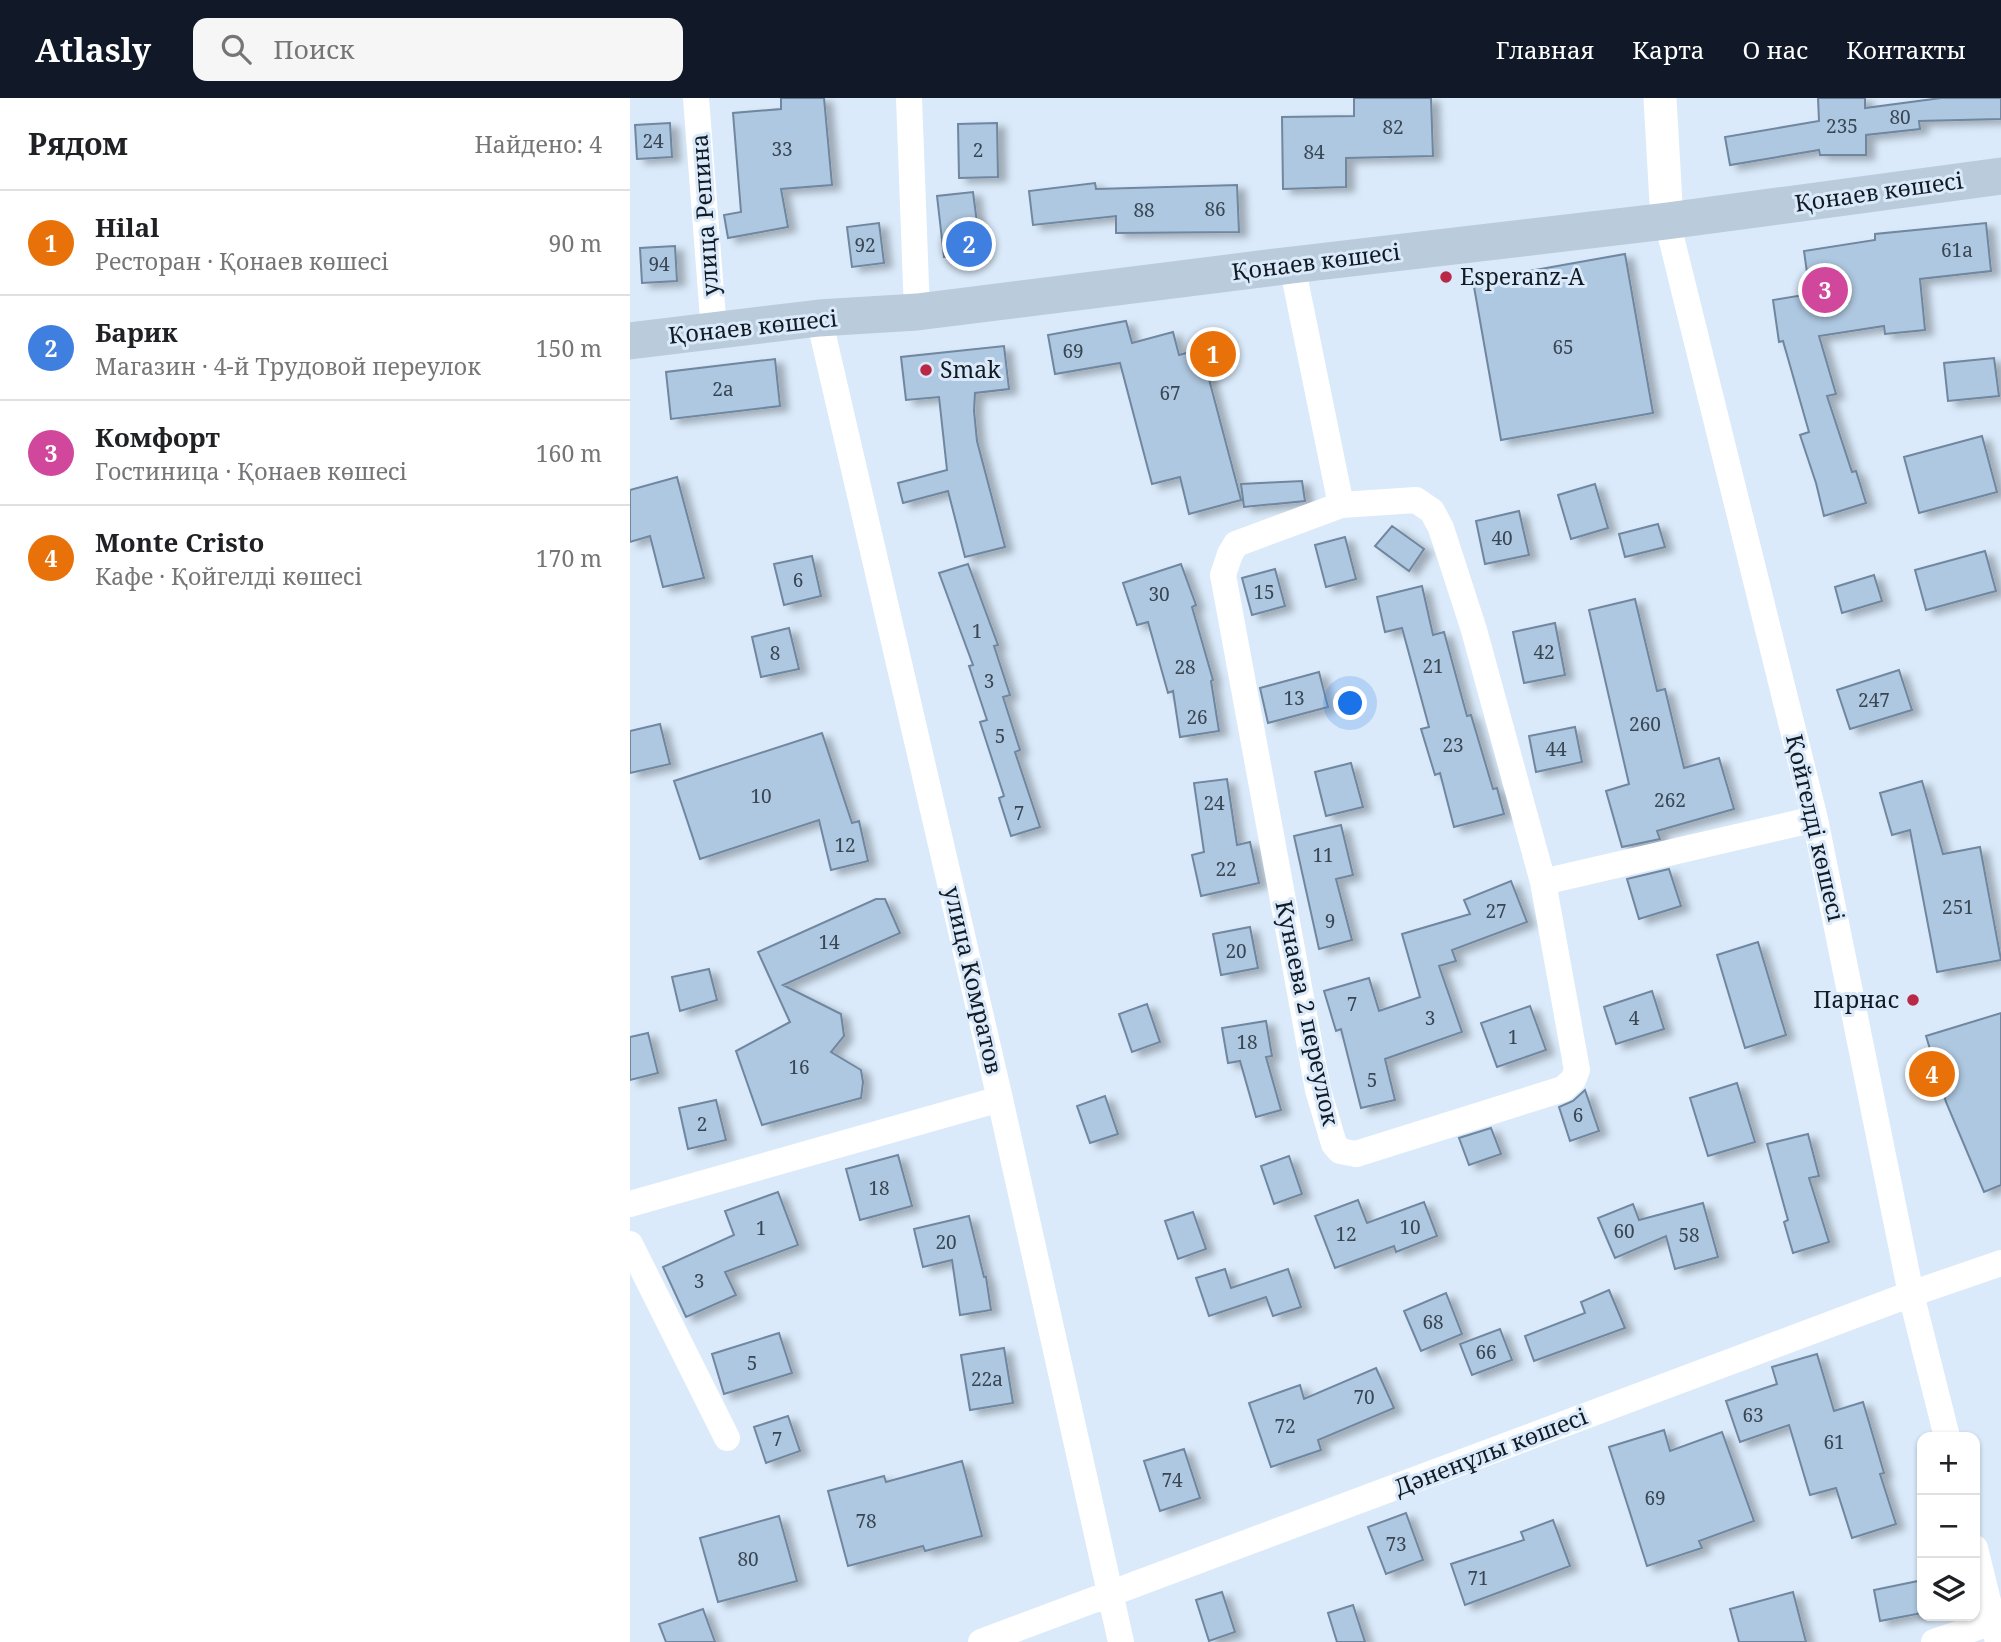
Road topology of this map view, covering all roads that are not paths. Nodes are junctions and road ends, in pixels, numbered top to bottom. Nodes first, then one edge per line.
1 (696, 98) edge
2 (909, 98) edge
3 (1660, 98) edge
4 (2001, 176) edge
5 (1667, 221) junction
6 (1292, 265) junction
7 (916, 312) junction
8 (819, 318) junction
9 (714, 331) junction
10 (630, 341) edge
11 (1341, 505) junction
12 (1815, 819) junction
13 (1543, 882) junction
14 (1000, 1099) junction
15 (630, 1204) edge
16 (630, 1244) edge
17 (2001, 1263) edge
18 (1911, 1293) junction
19 (1946, 1432) edge
20 (727, 1438) dead end
21 (1978, 1558) edge
22 (1110, 1595) junction
23 (1997, 1627) edge
24 (981, 1642) edge
25 (1121, 1642) edge
26 (1934, 1642) edge

1 - 9 street, улица Репина
2 - 7 street
3 - 5 street
4 - 5 main road, Қонаев көшесі
5 - 6 main road, Қонаев көшесі
5 - 12 street, Қойгелді көшесі
6 - 7 main road, Қонаев көшесі
6 - 11 street
7 - 8 main road, Қонаев көшесі
8 - 9 main road, Қонаев көшесі
8 - 14 street, улица Комратов
9 - 10 main road, Қонаев көшесі
11 - 13 street, Кунаева 2 переулок
11 - 13 street, Кунаева 2 переулок
12 - 13 street
12 - 18 street, Қойгелді көшесі
14 - 15 street
14 - 22 street, улица Комратов
16 - 20 street
17 - 18 street, Дәненұлы көшесі
18 - 19 street, Қойгелді көшесі
18 - 22 street, Дәненұлы көшесі
21 - 23 street
22 - 24 street, Дәненұлы көшесі
22 - 25 street, улица Комратов
23 - 26 street

